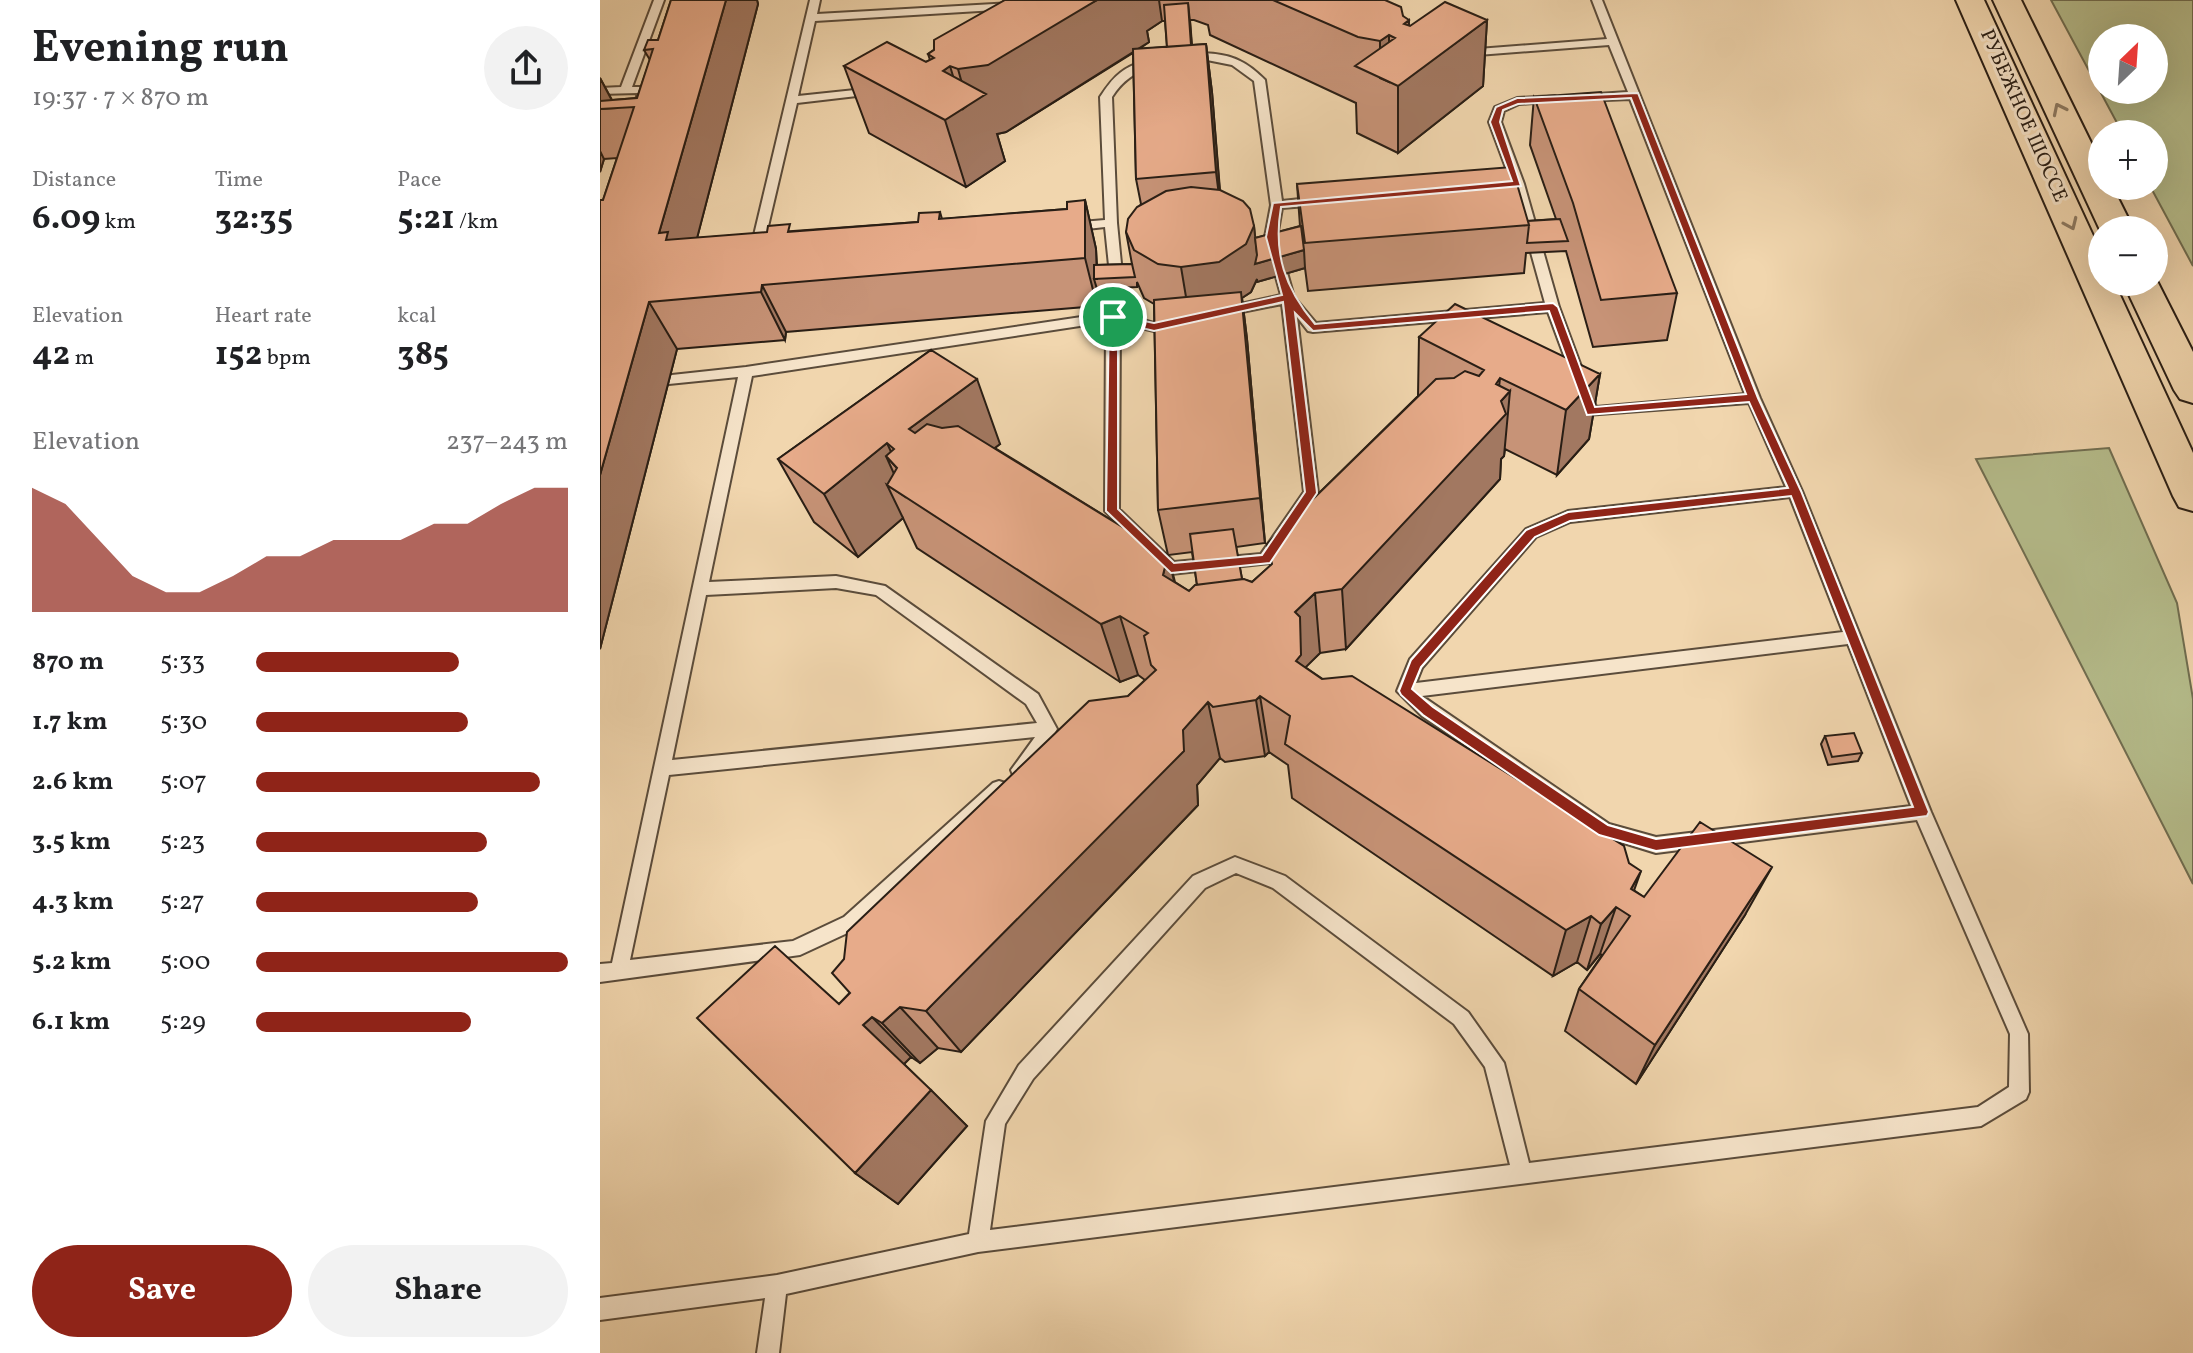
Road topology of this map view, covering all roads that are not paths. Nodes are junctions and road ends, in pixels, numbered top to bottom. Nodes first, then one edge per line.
1 (659, 0) edge
2 (815, 0) edge
3 (1597, 0) edge
4 (1970, 0) edge
5 (2007, 0) edge
6 (1026, 5) edge
7 (810, 18) junction
8 (1612, 42) junction
9 (1456, 53) edge
10 (626, 89) junction
11 (893, 89) edge
12 (600, 91) edge
13 (1635, 95) junction
14 (790, 100) junction
15 (635, 118) edge
16 (1518, 184) junction
17 (1503, 185) edge
18 (1337, 200) edge
19 (1277, 205) junction
20 (2110, 216) edge
21 (1111, 223) junction
22 (1049, 228) edge
23 (771, 251) edge
24 (755, 252) junction
25 (740, 255) edge
26 (2148, 296) edge
27 (1288, 298) junction
28 (1553, 307) junction
29 (1214, 314) edge
30 (1113, 317) junction
31 (1184, 320) edge
32 (746, 372) junction
33 (629, 383) edge
34 (2193, 390) edge
35 (1753, 398) junction
36 (1795, 491) junction
37 (2193, 496) edge
38 (700, 589) junction
39 (1852, 637) junction
40 (1405, 691) junction
41 (1049, 729) junction
42 (662, 768) junction
43 (1922, 812) junction
44 (609, 972) edge
45 (1522, 1175) junction
46 (978, 1242) junction
47 (777, 1286) junction
48 (600, 1309) edge
49 (768, 1353) edge

1 - 10 lane
2 - 7 lane
3 - 8 lane
4 -> 37 main road, РУБЕЖНОЕ ШОССЕ
20 -> 5 main road, РУБЕЖНОЕ ШОССЕ
6 - 7 lane
7 - 14 lane
8 - 9 lane
8 - 13 lane
10 - 12 lane
10 - 15 lane
11 - 14 lane
13 - 16 lane
13 - 35 lane
14 - 24 lane
16 - 17 lane
16 - 28 lane
18 - 19 lane
19 - 21 lane
19 - 27 lane
21 - 22 lane
21 - 30 lane
23 - 24 lane
24 - 25 lane
26 - 34 main road
27 - 28 lane
27 - 29 lane
27 - 30 lane
28 - 35 lane
30 - 31 lane
30 - 32 lane
32 - 33 lane
32 - 38 lane
35 - 36 lane
36 - 39 lane
36 - 40 lane
38 - 41 lane
38 - 42 lane
39 - 40 lane
39 - 43 lane
40 - 43 lane
41 - 42 lane
41 - 44 lane
42 - 44 lane
43 - 45 lane
45 - 46 lane
45 - 46 lane
46 - 47 lane
47 - 48 lane
47 - 49 lane

